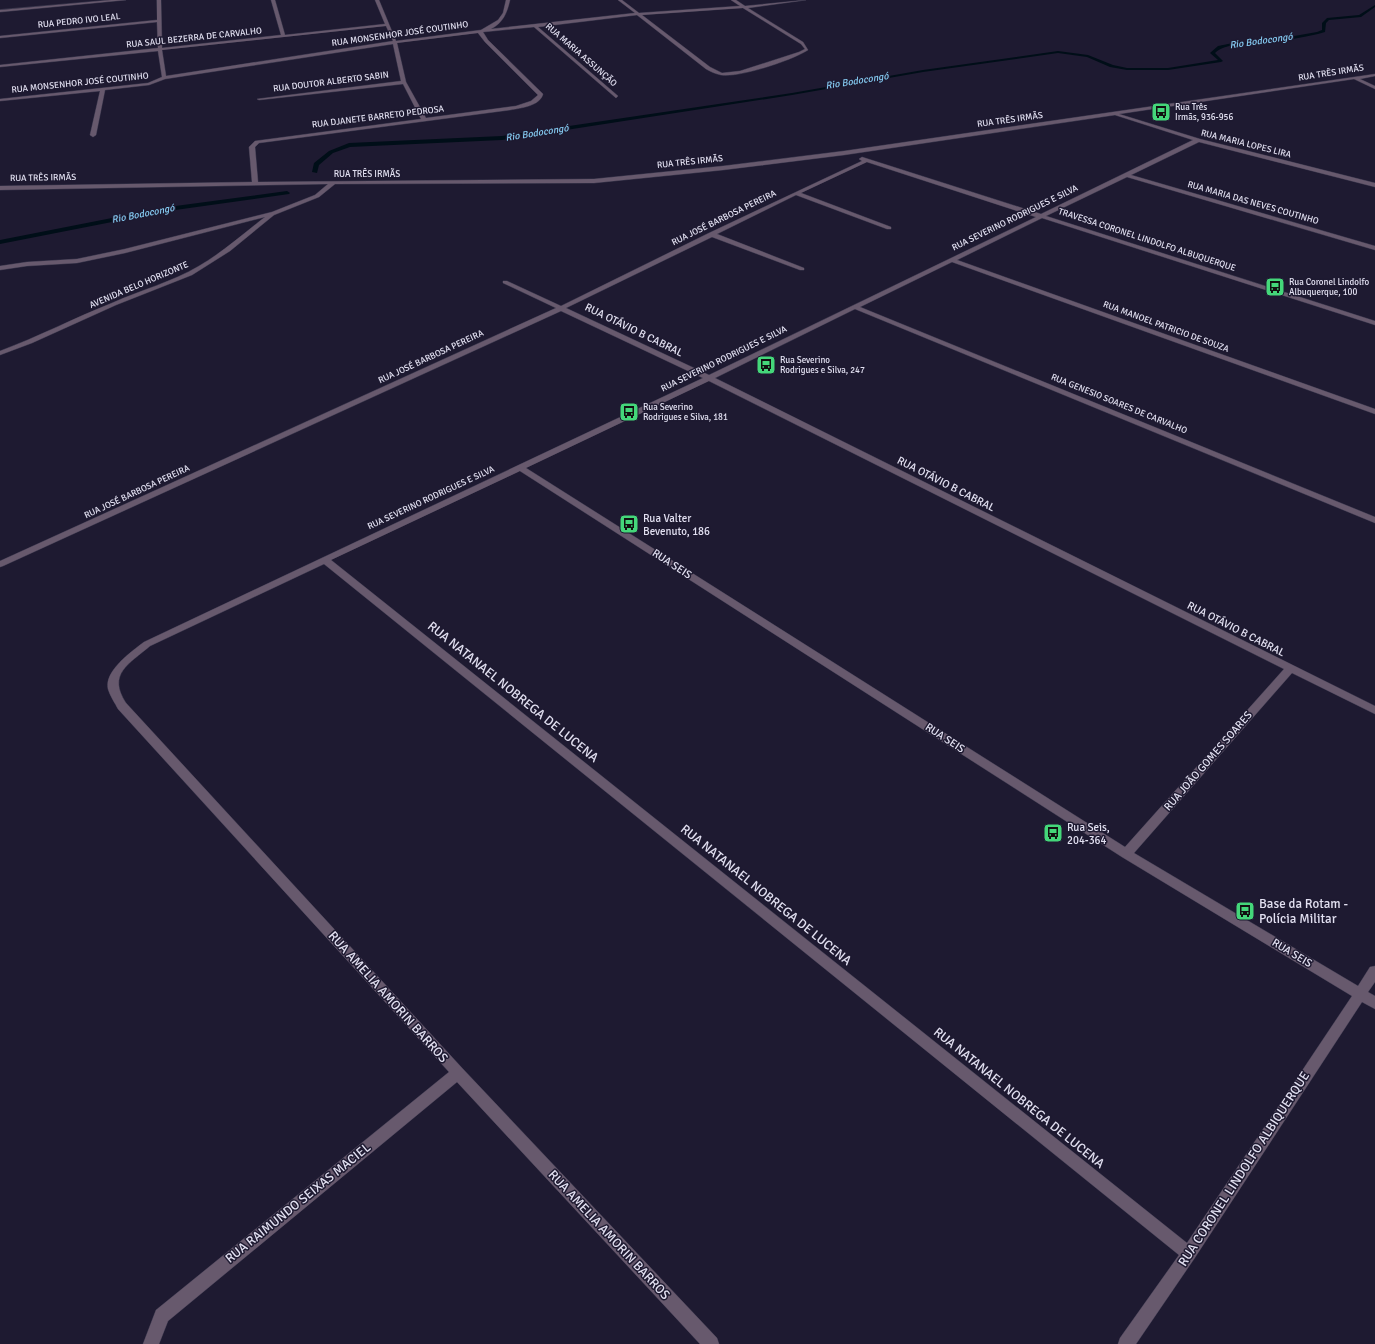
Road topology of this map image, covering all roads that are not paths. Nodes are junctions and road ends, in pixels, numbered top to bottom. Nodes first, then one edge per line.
1 (124, 0) edge
2 (159, 0) edge
3 (273, 0) edge
4 (377, 0) edge
5 (508, 0) edge
6 (620, 0) edge
7 (733, 0) edge
8 (804, 0) edge
9 (742, 7) junction
10 (0, 11) edge
11 (636, 14) junction
12 (160, 21) junction
13 (389, 25) junction
14 (535, 26) junction
15 (480, 32) junction
16 (283, 36) junction
17 (0, 37) edge
18 (395, 42) junction
19 (160, 50) junction
20 (0, 66) edge
21 (1375, 75) edge
22 (164, 78) junction
23 (1355, 78) junction
24 (404, 82) junction
25 (1375, 88) edge
26 (103, 89) junction
27 (616, 97) dead end
28 (259, 99) dead end
29 (0, 100) edge
30 (1114, 114) junction
31 (424, 119) junction
32 (93, 135) dead end
33 (1198, 140) junction
34 (844, 153) junction
35 (867, 160) junction
36 (1126, 175) junction
37 (330, 183) junction
38 (255, 184) junction
39 (1375, 185) edge
40 (0, 188) edge
41 (796, 193) junction
42 (274, 213) junction
43 (1041, 216) junction
44 (890, 228) dead end
45 (712, 234) junction
46 (1375, 248) edge
47 (952, 260) junction
48 (0, 268) edge
49 (802, 269) dead end
50 (505, 282) dead end
51 (855, 306) junction
52 (562, 308) junction
53 (1375, 323) edge
54 (0, 353) edge
55 (709, 378) junction
56 (1375, 412) edge
57 (520, 467) junction
58 (1375, 520) edge
59 (325, 560) junction
60 (0, 564) edge
61 (148, 644) joint
62 (1290, 669) junction
63 (1375, 710) edge
64 (1126, 854) junction
65 (1375, 971) edge
66 (1360, 993) junction
67 (1375, 1003) edge
68 (458, 1073) junction
69 (1189, 1254) junction
70 (151, 1344) edge
71 (710, 1344) edge
72 (1126, 1344) edge

1 - 10 street, RUA PEDRO IVO LEAL
2 - 12 street
3 - 16 street
4 - 13 street
5 - 15 street
6 - 11 street
7 - 9 street
8 - 9 street, RUA MONSENHOR JOSÉ COUTINHO
9 - 11 street, RUA MONSENHOR JOSÉ COUTINHO
9 - 11 street
11 - 14 street, RUA MONSENHOR JOSÉ COUTINHO
12 - 17 street, RUA PEDRO IVO LEAL
12 - 19 street
13 - 16 street, RUA SAUL BEZERRA DE CARVALHO
13 - 18 street
14 - 15 street, RUA MONSENHOR JOSÉ COUTINHO
14 - 27 street, RUA MARIA ASSUNÇÃO
15 - 18 street, RUA MONSENHOR JOSÉ COUTINHO
15 - 31 street, RUA DJANETE BARRETO PEDROSA
16 - 19 street, RUA SAUL BEZERRA DE CARVALHO
18 - 22 street, RUA MONSENHOR JOSÉ COUTINHO
18 - 24 street
19 - 20 street, RUA SAUL BEZERRA DE CARVALHO
19 - 22 street
21 - 23 street, RUA TRÊS IRMÃS
22 - 26 street, RUA MONSENHOR JOSÉ COUTINHO
23 - 25 street
23 - 30 street, RUA TRÊS IRMÃS
24 - 28 street, RUA DOUTOR ALBERTO SABIN
24 - 31 street
26 - 29 street, RUA MONSENHOR JOSÉ COUTINHO
26 - 32 street
30 - 33 street, RUA MARIA LOPES LIRA
30 - 34 street, RUA TRÊS IRMÃS
31 - 38 street, RUA DJANETE BARRETO PEDROSA
33 - 36 street, RUA SEVERINO RODRIGUES E SILVA
33 - 39 street, RUA MARIA LOPES LIRA
34 - 35 street, TRAVESSA CORONEL LINDOLFO ALBUQUERQUE
34 - 37 street, RUA TRÊS IRMÃS
35 - 41 street, RUA JOSÉ BARBOSA PEREIRA
35 - 43 street, TRAVESSA CORONEL LINDOLFO ALBUQUERQUE
36 - 43 street, RUA SEVERINO RODRIGUES E SILVA
36 - 46 street, RUA MARIA DAS NEVES COUTINHO
37 - 38 street, RUA TRÊS IRMÃS
37 - 42 street
38 - 40 street, RUA TRÊS IRMÃS
41 - 44 street
41 - 45 street, RUA JOSÉ BARBOSA PEREIRA
42 - 48 street
42 - 54 street, AVENIDA BELO HORIZONTE
43 - 47 street, RUA SEVERINO RODRIGUES E SILVA
43 - 53 street, TRAVESSA CORONEL LINDOLFO ALBUQUERQUE
45 - 49 street
45 - 52 street, RUA JOSÉ BARBOSA PEREIRA
47 - 51 street, RUA SEVERINO RODRIGUES E SILVA
47 - 56 street, RUA MANOEL PATRICIO DE SOUZA
50 - 52 street, RUA OTÁVIO B CABRAL
51 - 55 street, RUA SEVERINO RODRIGUES E SILVA
51 - 58 street, RUA GENESIO SOARES DE CARVALHO
52 - 55 street, RUA OTÁVIO B CABRAL
52 - 60 street, RUA JOSÉ BARBOSA PEREIRA
55 - 57 street, RUA SEVERINO RODRIGUES E SILVA
55 - 62 street, RUA OTÁVIO B CABRAL
57 - 59 street, RUA SEVERINO RODRIGUES E SILVA
57 - 64 street, RUA SEIS
59 - 61 street, RUA SEVERINO RODRIGUES E SILVA
59 - 69 street, RUA NATANAEL NOBREGA DE LUCENA
61 - 68 street, RUA AMELIA AMORIN BARROS
62 - 63 street, RUA OTÁVIO B CABRAL
62 - 64 street, RUA JOÃO GOMES SOARES
64 - 66 street, RUA SEIS
65 - 66 street, RUA CORONEL LINDOLFO ALBIQUERQUE
66 - 67 street, RUA SEIS
66 - 69 street, RUA CORONEL LINDOLFO ALBIQUERQUE
68 - 70 street, RUA RAIMUNDO SEIXAS MACIEL
68 - 71 street, RUA AMELIA AMORIN BARROS
69 - 72 street, RUA CORONEL LINDOLFO ALBIQUERQUE

